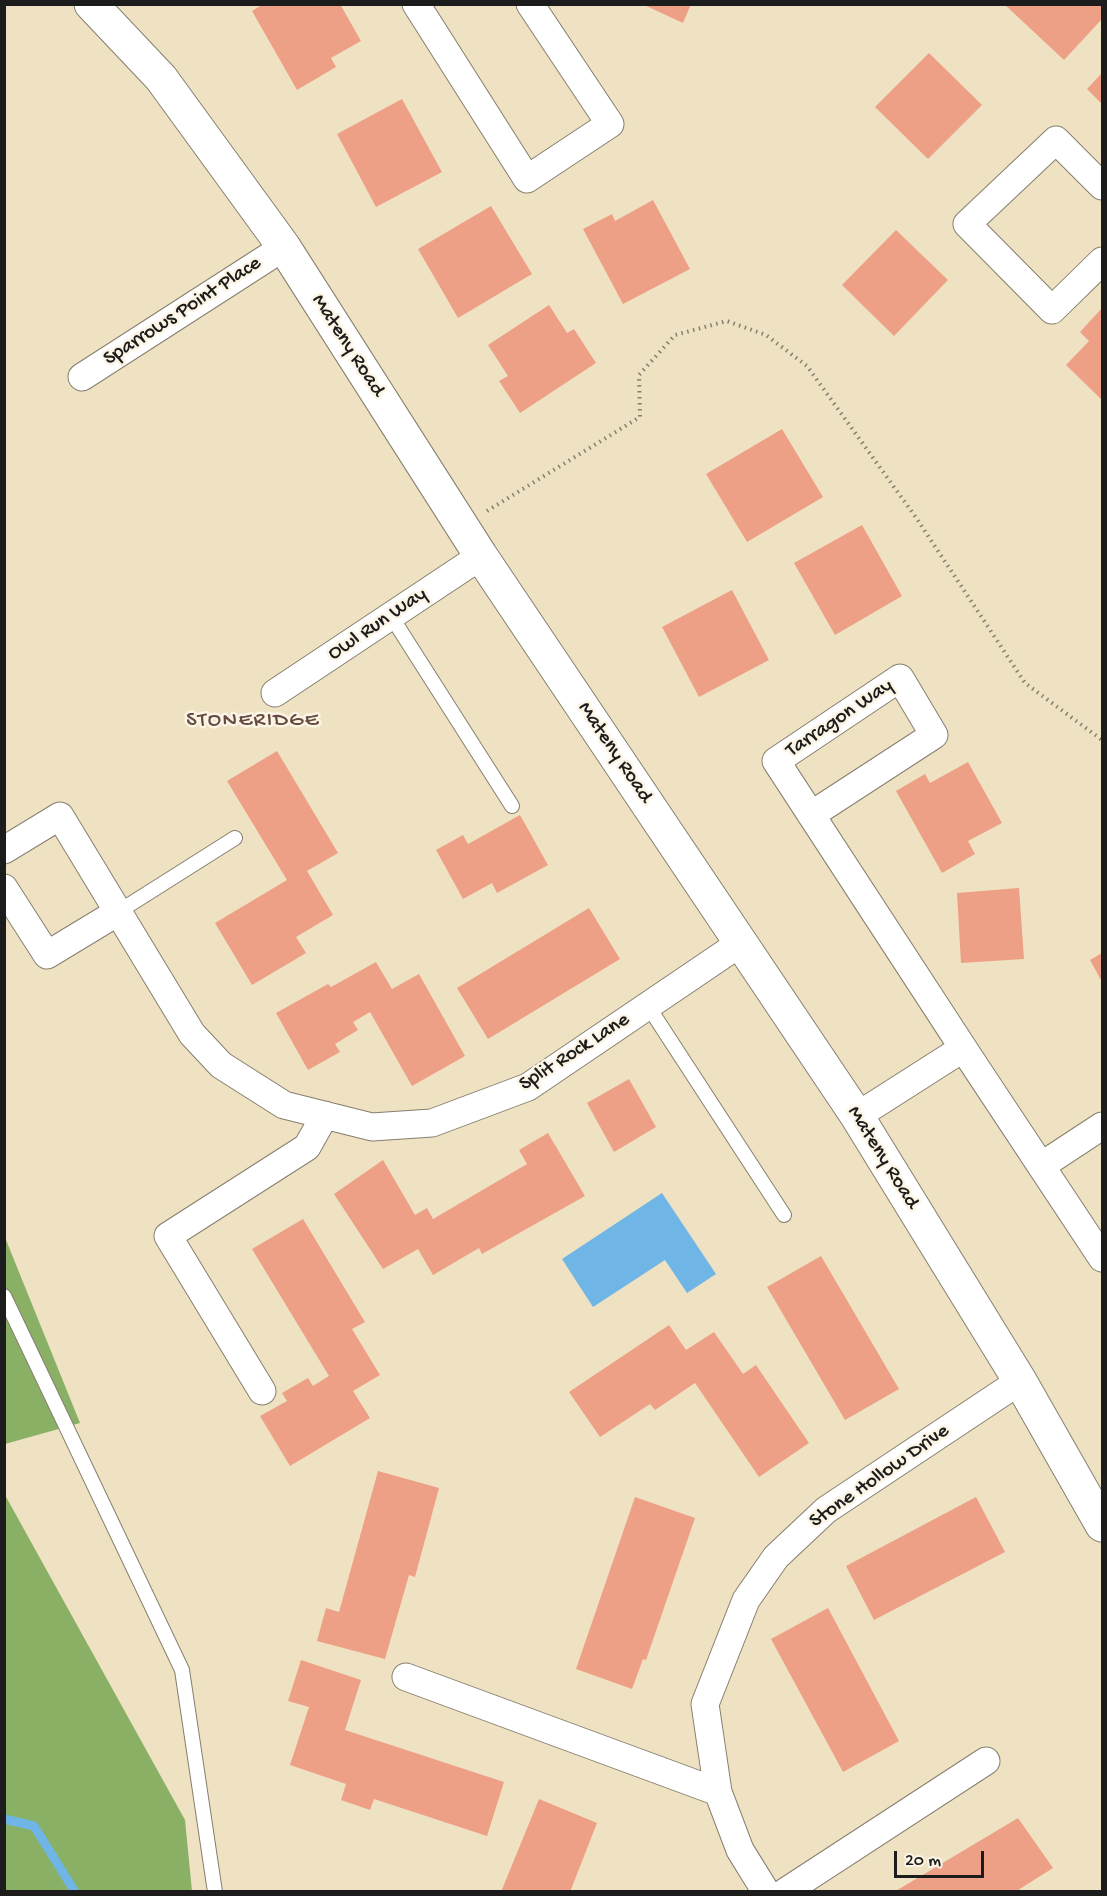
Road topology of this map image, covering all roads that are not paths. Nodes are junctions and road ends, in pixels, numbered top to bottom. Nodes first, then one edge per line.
1 (91, 4) edge
2 (416, 4) edge
3 (530, 4) edge
4 (1102, 186) edge
5 (284, 247) junction
6 (1102, 261) edge
7 (82, 377) dead end
8 (481, 556) junction
9 (391, 616) junction
10 (275, 693) dead end
11 (512, 806) dead end
12 (811, 815) junction
13 (235, 838) dead end
14 (4, 849) edge
15 (4, 888) edge
16 (118, 912) junction
17 (739, 944) junction
18 (648, 1005) junction
19 (962, 1049) junction
20 (325, 1115) junction
21 (857, 1116) junction
22 (1102, 1126) edge
23 (1041, 1166) junction
24 (784, 1215) dead end
25 (1102, 1258) edge
26 (4, 1296) edge
27 (1020, 1381) junction
28 (262, 1391) dead end
29 (1102, 1525) edge
30 (406, 1677) dead end
31 (986, 1761) dead end
32 (718, 1792) junction
33 (215, 1892) edge
34 (766, 1892) edge
35 (785, 1892) edge

1 - 5 street, Mateny Road
2 - 3 street
4 - 6 street
5 - 7 street, Sparrows Point Place
5 - 8 street, Mateny Road
8 - 9 street, Owl Run Way
8 - 17 street, Mateny Road
9 - 10 street, Owl Run Way
9 - 11 lane
12 - 12 street, Tarragon Way
12 - 19 street, Tarragon Way
13 - 16 lane
14 - 16 street, Split Rock Lane
15 - 16 street
16 - 20 street, Split Rock Lane
17 - 18 street, Split Rock Lane
17 - 21 street, Mateny Road
18 - 20 street, Split Rock Lane
18 - 24 lane
19 - 21 street
19 - 23 street, Tarragon Way
20 - 28 street
21 - 27 street, Mateny Road
22 - 23 street
23 - 25 street, Tarragon Way
26 - 33 lane
27 - 29 street, Mateny Road
27 - 32 street, Stone Hollow Drive
30 - 32 street
31 - 35 street
32 - 34 street, Stone Hollow Drive

